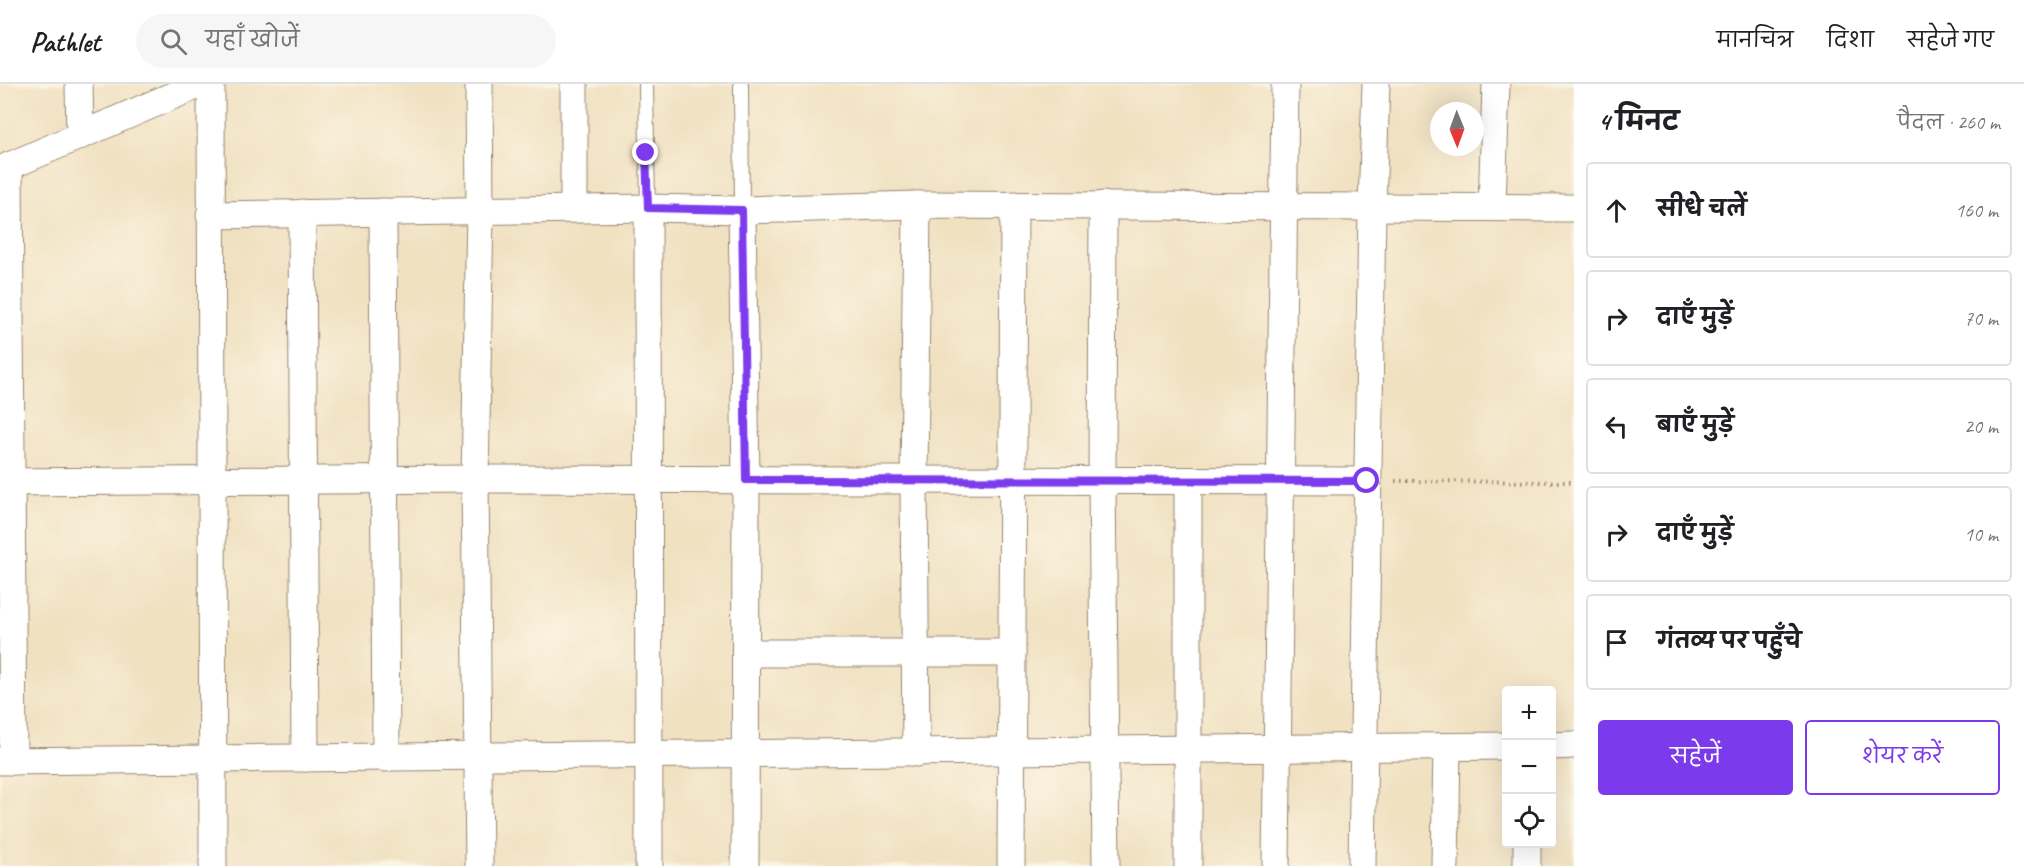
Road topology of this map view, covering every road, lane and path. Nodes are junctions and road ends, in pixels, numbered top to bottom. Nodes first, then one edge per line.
1 (79, 84) edge
2 (200, 84) edge
3 (211, 84) edge
4 (479, 84) edge
5 (574, 84) edge
6 (646, 84) edge
7 (741, 84) edge
8 (1285, 84) edge
9 (1376, 84) edge
10 (1496, 84) edge
11 (168, 91) edge
12 (80, 135) junction
13 (5, 168) edge
14 (917, 205) junction
15 (1014, 205) junction
16 (1102, 205) junction
17 (1283, 206) junction
18 (1372, 207) junction
19 (1492, 207) junction
20 (648, 208) junction
21 (1574, 208) edge
22 (574, 209) junction
23 (742, 210) junction
24 (480, 211) junction
25 (383, 212) junction
26 (302, 213) junction
27 (210, 215) junction
28 (386, 479) junction
29 (475, 479) junction
30 (303, 480) junction
31 (650, 480) junction
32 (746, 480) junction
33 (914, 480) junction
34 (1011, 480) junction
35 (212, 481) junction
36 (1102, 481) junction
37 (1188, 481) junction
38 (1279, 481) junction
39 (1367, 481) junction
40 (5, 482) edge
41 (1574, 482) edge
42 (746, 653) junction
43 (915, 653) junction
44 (1012, 653) junction
45 (1574, 745) edge
46 (1502, 746) edge
47 (1556, 746) edge
48 (1447, 747) junction
49 (1364, 748) junction
50 (1278, 749) junction
51 (1188, 750) junction
52 (1106, 751) junction
53 (1012, 752) junction
54 (916, 753) junction
55 (745, 754) junction
56 (648, 755) junction
57 (478, 757) junction
58 (305, 758) junction
59 (386, 758) junction
60 (213, 759) junction
61 (6, 761) edge
62 (1527, 848) edge
63 (213, 866) edge
64 (479, 866) edge
65 (649, 866) edge
66 (745, 866) edge
67 (1011, 866) edge
68 (1106, 866) edge
69 (1188, 866) edge
70 (1276, 866) edge
71 (1362, 866) edge
72 (1445, 866) edge
73 (1527, 866) edge

1 - 12 street
2 - 11 street
3 - 27 street
4 - 24 street
5 - 22 street
6 - 20 lane
7 - 23 lane
8 - 17 street
9 - 18 street
10 - 19 street
11 - 12 street
12 - 13 street
13 - 40 street
14 - 15 street
14 - 23 street
14 - 33 street
15 - 16 street
15 - 34 street
16 - 17 street
16 - 36 street
17 - 18 street
17 - 38 street
18 - 19 street
18 - 39 street
19 - 21 street
20 - 22 street
20 - 23 street
20 - 31 street
22 - 24 street
23 - 32 street
24 - 25 street
24 - 29 street
25 - 26 street
25 - 28 street
26 - 27 street
26 - 30 street
27 - 35 street
28 - 29 street
28 - 30 street
28 - 59 street
29 - 31 street
29 - 57 street
30 - 35 street
30 - 58 street
31 - 32 street
31 - 56 street
32 - 33 street
32 - 42 street
33 - 34 street
33 - 43 street
34 - 36 street
34 - 44 street
35 - 40 street
35 - 60 street
36 - 37 street
36 - 52 street
37 - 38 street
37 - 51 street
38 - 39 street
38 - 50 street
39 - 41 path
39 - 49 street
40 - 61 street
42 - 43 street
42 - 55 street
43 - 44 street
43 - 54 street
44 - 53 street
45 - 47 street
46 - 48 street
48 - 49 street
48 - 72 street
49 - 50 street
49 - 71 street
50 - 51 street
50 - 70 street
51 - 52 street
51 - 69 street
52 - 53 street
52 - 68 street
53 - 54 street
53 - 67 street
54 - 55 street
55 - 56 street
55 - 66 street
56 - 57 street
56 - 65 street
57 - 59 street
57 - 64 street
58 - 59 street
58 - 60 street
60 - 61 street
60 - 63 street
62 - 73 street

